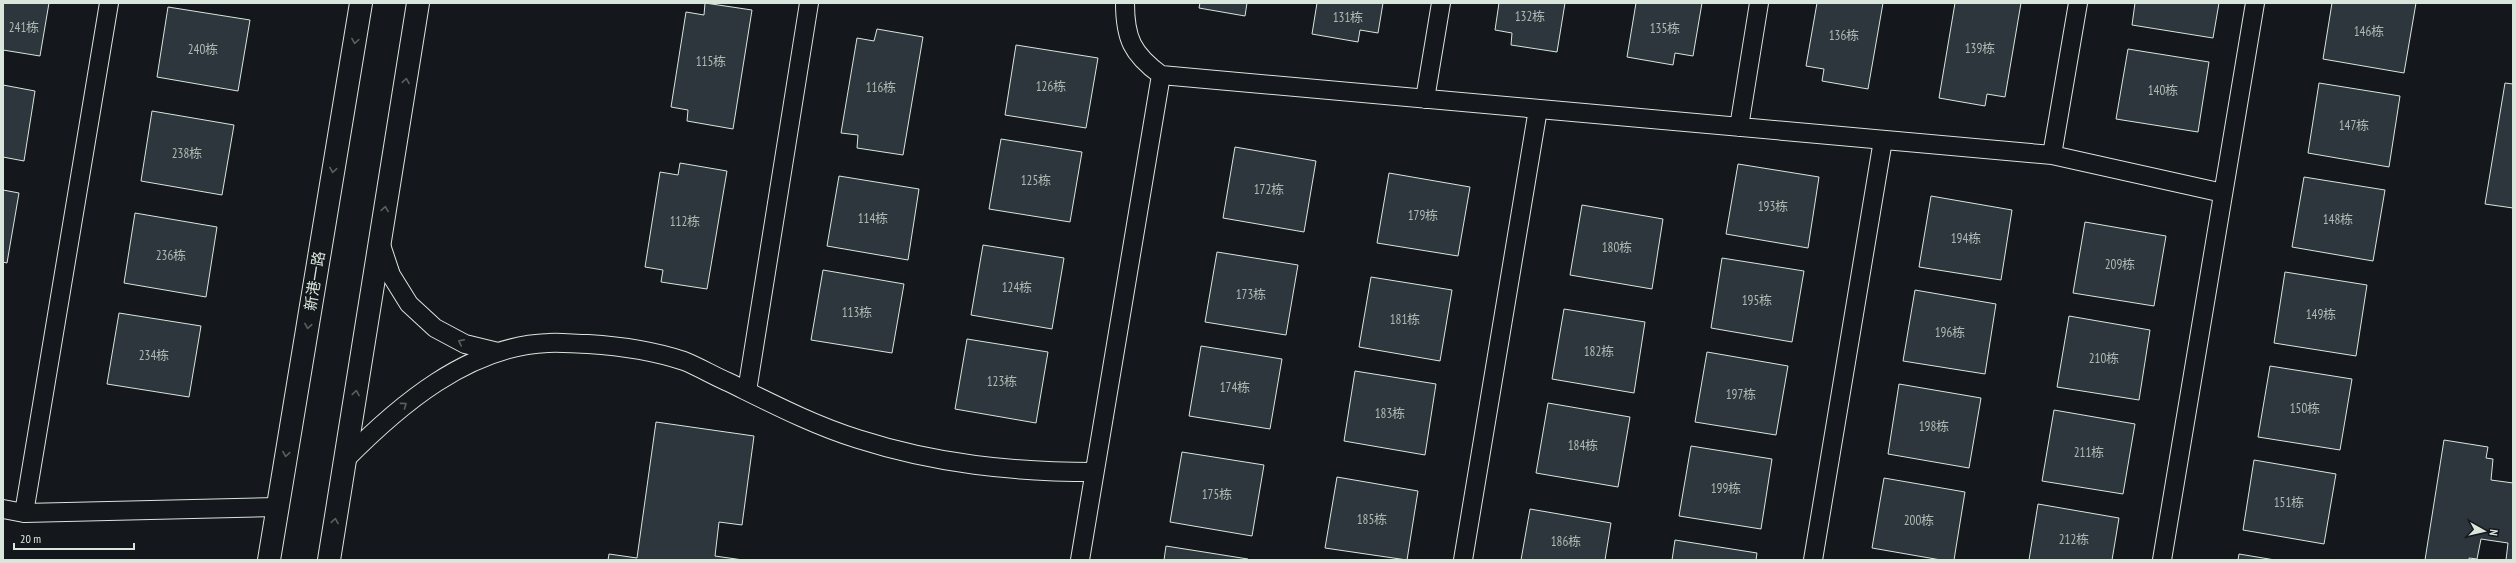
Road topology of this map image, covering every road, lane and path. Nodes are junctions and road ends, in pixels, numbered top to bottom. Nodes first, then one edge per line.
1 (109, 3) edge
2 (361, 3) edge
3 (418, 3) edge
4 (809, 3) edge
5 (1125, 3) edge
6 (1441, 3) edge
7 (1759, 3) edge
8 (2078, 3) edge
9 (2255, 3) edge
10 (1161, 75) junction
11 (1425, 99) junction
12 (1538, 109) junction
13 (1739, 127) junction
14 (1883, 140) junction
15 (2052, 155) junction
16 (2223, 193) junction
17 (380, 242) junction
18 (498, 352) junction
19 (747, 391) junction
20 (345, 460) junction
21 (1094, 472) junction
22 (277, 507) junction
23 (3, 509) edge
24 (24, 513) junction
25 (269, 560) edge
26 (329, 560) edge
27 (1080, 560) edge
28 (1463, 560) edge
29 (1813, 560) edge
30 (2162, 560) edge

1 - 24 lane
2 -> 22 street, 新港一路
17 -> 3 street
4 - 19 lane
5 - 10 lane
6 - 11 lane
7 - 13 lane
8 - 15 lane
9 - 16 lane
10 - 11 lane
10 - 21 lane
11 - 12 lane
12 - 13 lane
12 - 28 lane
13 - 14 lane
14 - 15 lane
14 - 29 lane
15 - 16 lane
16 - 30 lane
18 -> 17 lane
20 -> 17 street
18 - 19 lane
20 -> 18 lane
19 - 21 lane
26 -> 20 street
21 - 27 lane
22 - 24 lane
22 - 25 street, 新港一路
23 - 24 lane

